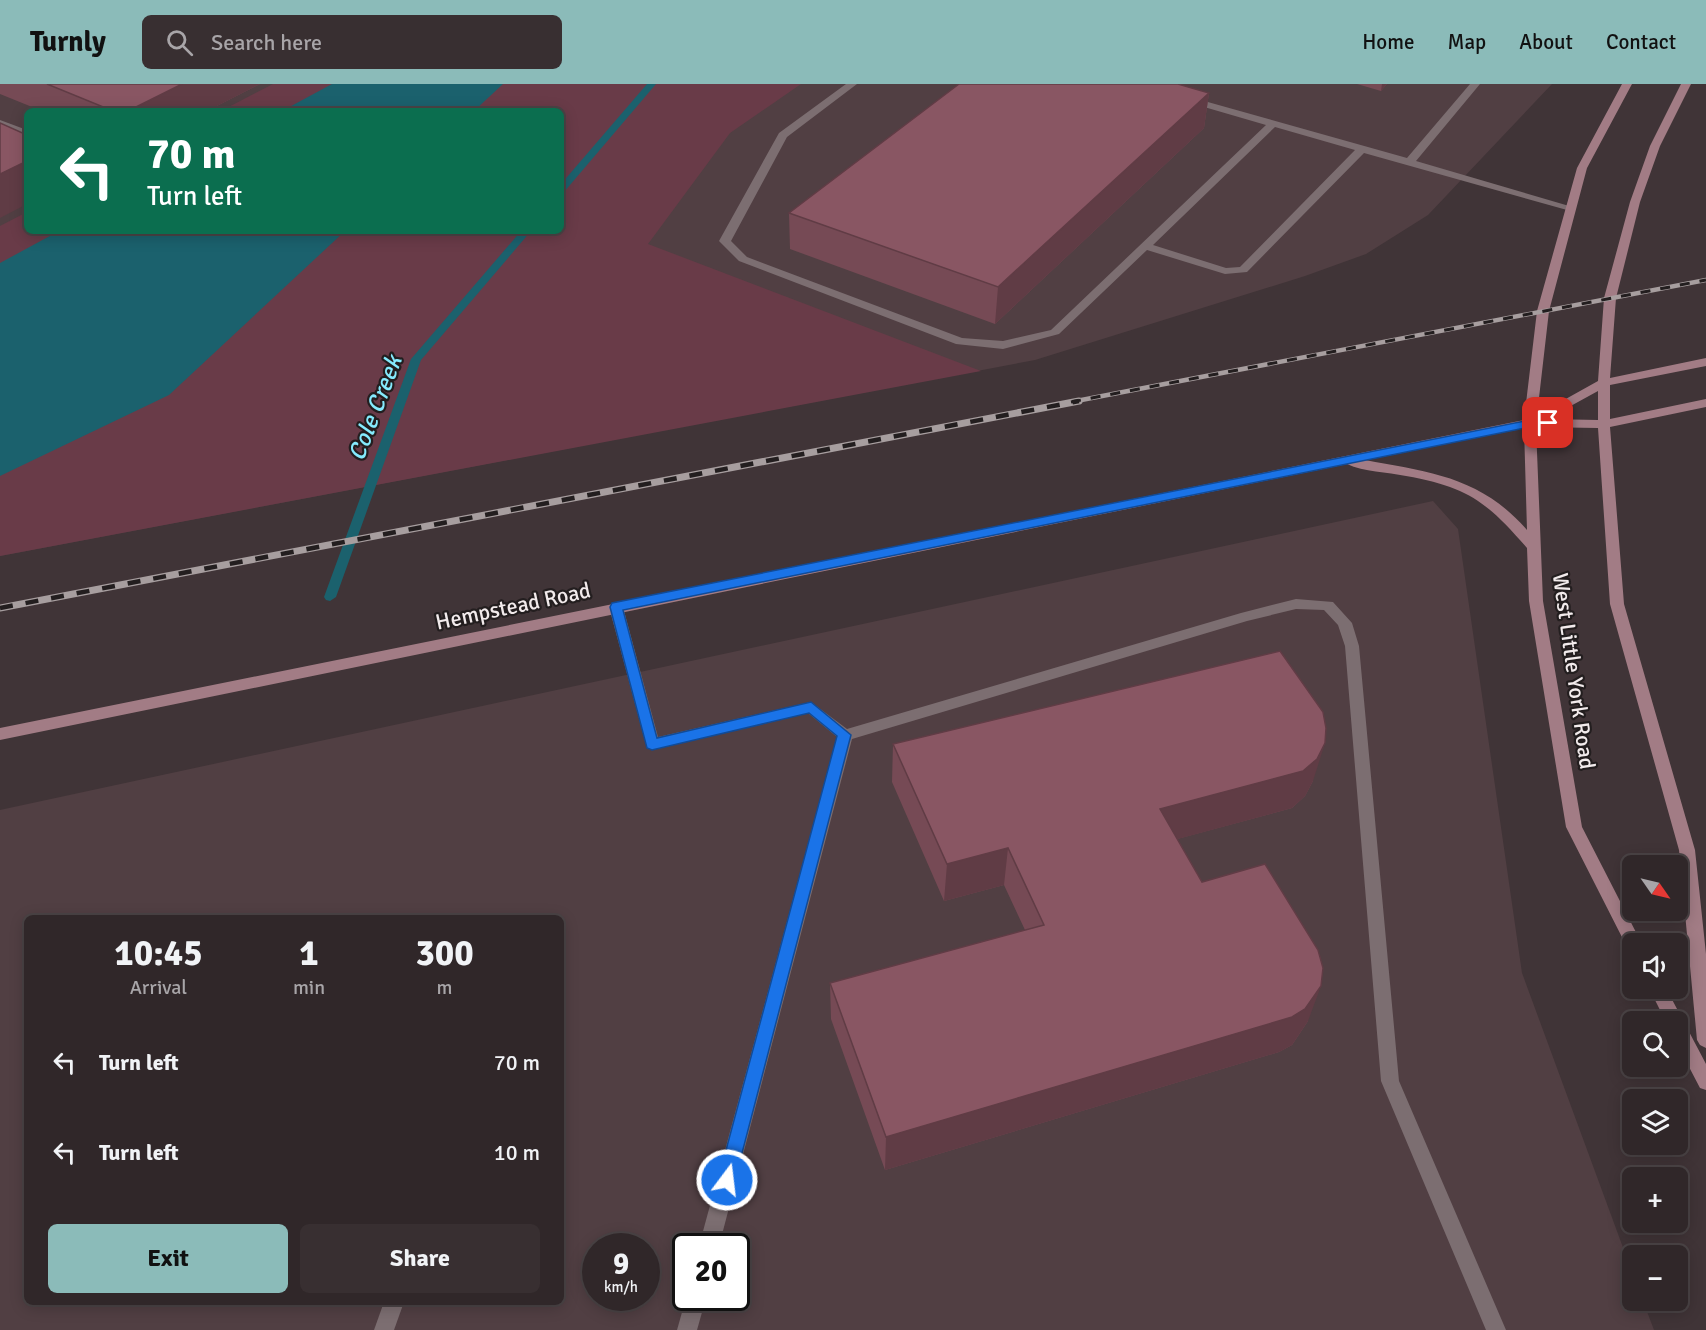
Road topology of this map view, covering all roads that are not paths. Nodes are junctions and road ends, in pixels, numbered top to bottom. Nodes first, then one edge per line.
1 (852, 84) edge
2 (1475, 84) edge
3 (1628, 84) edge
4 (1686, 84) edge
5 (1176, 96) edge
6 (0, 123) edge
7 (1273, 124) junction
8 (24, 133) edge
9 (1362, 149) junction
10 (1409, 162) junction
11 (1571, 208) junction
12 (1145, 246) junction
13 (1706, 362) edge
14 (1604, 383) junction
15 (1706, 403) edge
16 (1530, 423) junction
17 (1604, 424) junction
18 (1343, 461) junction
19 (1534, 547) junction
20 (616, 607) junction
21 (0, 734) edge
22 (844, 735) junction
23 (1628, 933) edge
24 (1706, 1040) edge
25 (1688, 1047) edge
26 (1706, 1082) edge
27 (712, 1233) edge
28 (393, 1305) edge
29 (692, 1311) edge
30 (384, 1330) edge
31 (687, 1330) edge
32 (1496, 1330) edge

1 - 12 lane
2 - 10 lane
3 - 11 main road, West Little York Road
4 - 14 main road
5 - 7 lane
6 - 8 lane
7 - 9 lane
7 - 12 lane
9 - 10 lane
9 - 12 lane
10 - 11 lane
11 - 16 main road, West Little York Road
13 - 14 main road, Hempstead Road
14 - 16 main road, Hempstead Road
14 - 17 main road
15 - 17 main road, Hempstead Road
16 - 17 main road, Hempstead Road
16 - 18 main road, Hempstead Road
16 - 19 main road, West Little York Road
17 - 24 main road
18 - 19 main road
18 - 20 main road, Hempstead Road
19 - 23 main road, West Little York Road
20 - 21 main road, Hempstead Road
20 - 22 lane
22 - 27 lane
22 - 32 lane
25 - 26 main road
28 - 30 lane
29 - 31 lane

